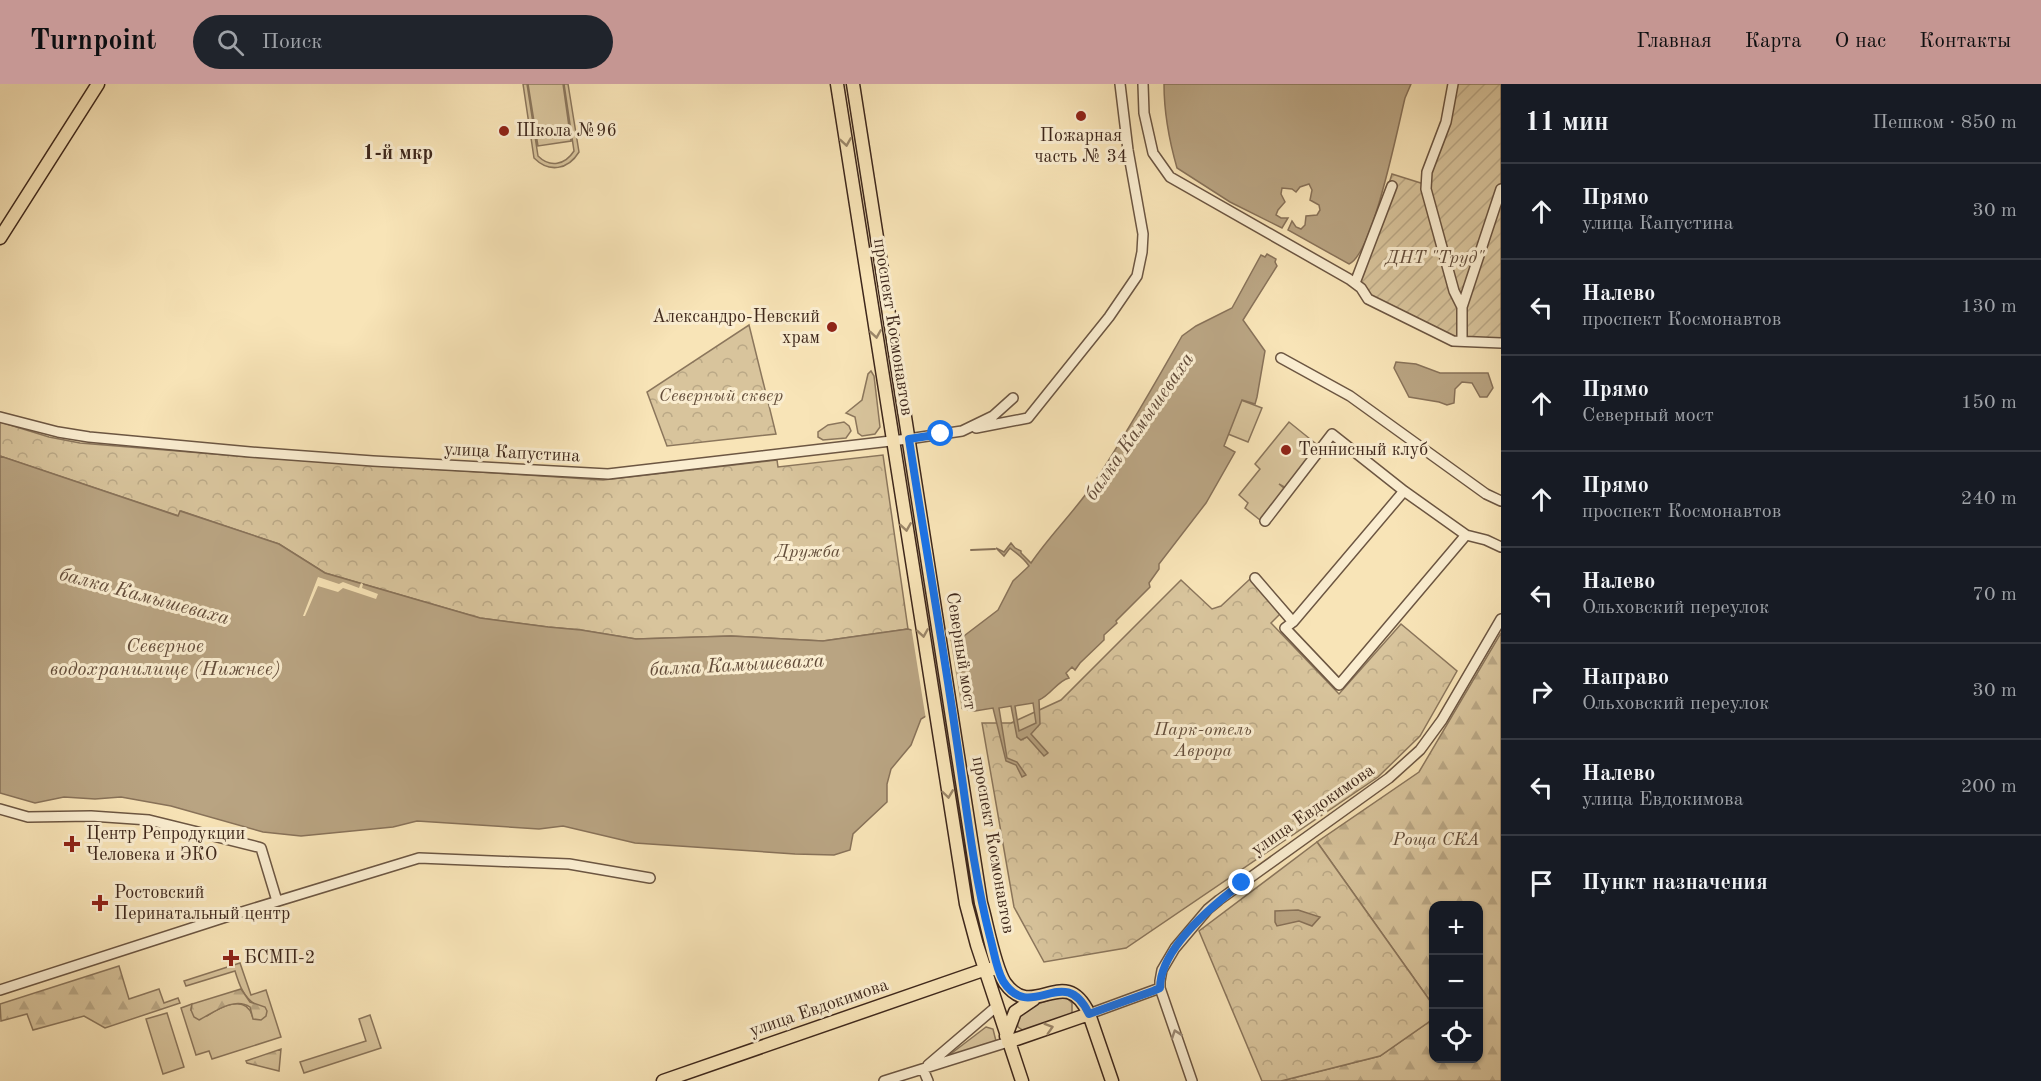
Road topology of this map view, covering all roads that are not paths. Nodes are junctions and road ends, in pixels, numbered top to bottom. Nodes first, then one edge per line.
1 (92, 84) edge
2 (98, 84) edge
3 (837, 84) edge
4 (853, 84) edge
5 (1120, 84) edge
6 (1143, 84) edge
7 (1453, 84) edge
8 (1392, 186) dead end
9 (1501, 189) edge
10 (0, 228) edge
11 (0, 238) edge
12 (1355, 283) junction
13 (1462, 307) junction
14 (1462, 340) junction
15 (1501, 343) edge
16 (1281, 358) dead end
17 (1013, 398) dead end
18 (0, 417) edge
19 (962, 431) junction
20 (909, 439) junction
21 (893, 441) junction
22 (1404, 491) junction
23 (1501, 501) edge
24 (1266, 521) dead end
25 (1466, 535) junction
26 (1501, 547) edge
27 (930, 573) joint
28 (914, 576) joint
29 (1255, 578) dead end
30 (1501, 619) edge
31 (1293, 622) junction
32 (956, 734) joint
33 (940, 736) joint
34 (0, 809) edge
35 (650, 878) dead end
36 (277, 901) junction
37 (994, 968) junction
38 (1160, 988) junction
39 (0, 990) edge
40 (1034, 999) junction
41 (997, 1006) junction
42 (1089, 1014) junction
43 (1007, 1039) junction
44 (923, 1069) junction
45 (663, 1081) edge
46 (884, 1081) edge
47 (927, 1081) edge
48 (1022, 1081) edge
49 (1112, 1081) edge
50 (1192, 1081) edge

1 - 10 main road
2 - 11 main road
3 -> 21 main road, проспект Космонавтов
4 - 20 main road, проспект Космонавтов
5 - 19 street
6 - 12 street
7 - 13 street
8 - 12 street
9 - 13 street
12 - 14 street
13 - 14 street
14 - 15 street
16 - 23 street
17 - 19 street, улица Капустина
18 - 21 street, улица Капустина
19 - 20 street, улица Капустина
20 - 21 street, улица Капустина
20 - 27 main road, проспект Космонавтов
21 -> 28 main road, проспект Космонавтов
22 - 24 street
22 - 25 street
22 - 31 street
25 - 26 street
25 - 31 street
27 - 32 main road, Северный мост
28 -> 33 main road, Северный мост
29 - 31 street
30 - 38 street, улица Евдокимова
32 - 37 main road, проспект Космонавтов
33 -> 37 main road, проспект Космонавтов
34 - 36 street
35 - 36 street
36 - 39 street
37 - 40 main road
37 - 41 main road, проспект Космонавтов
37 - 45 main road, улица Евдокимова
38 - 42 street
50 -> 38 street
40 - 42 main road
40 - 43 main road
41 - 43 main road, проспект Космонавтов
41 - 44 street
43 -> 42 main road
42 - 49 main road
43 - 44 street
43 - 48 main road, проспект Космонавтов
44 - 46 street
44 - 47 street

